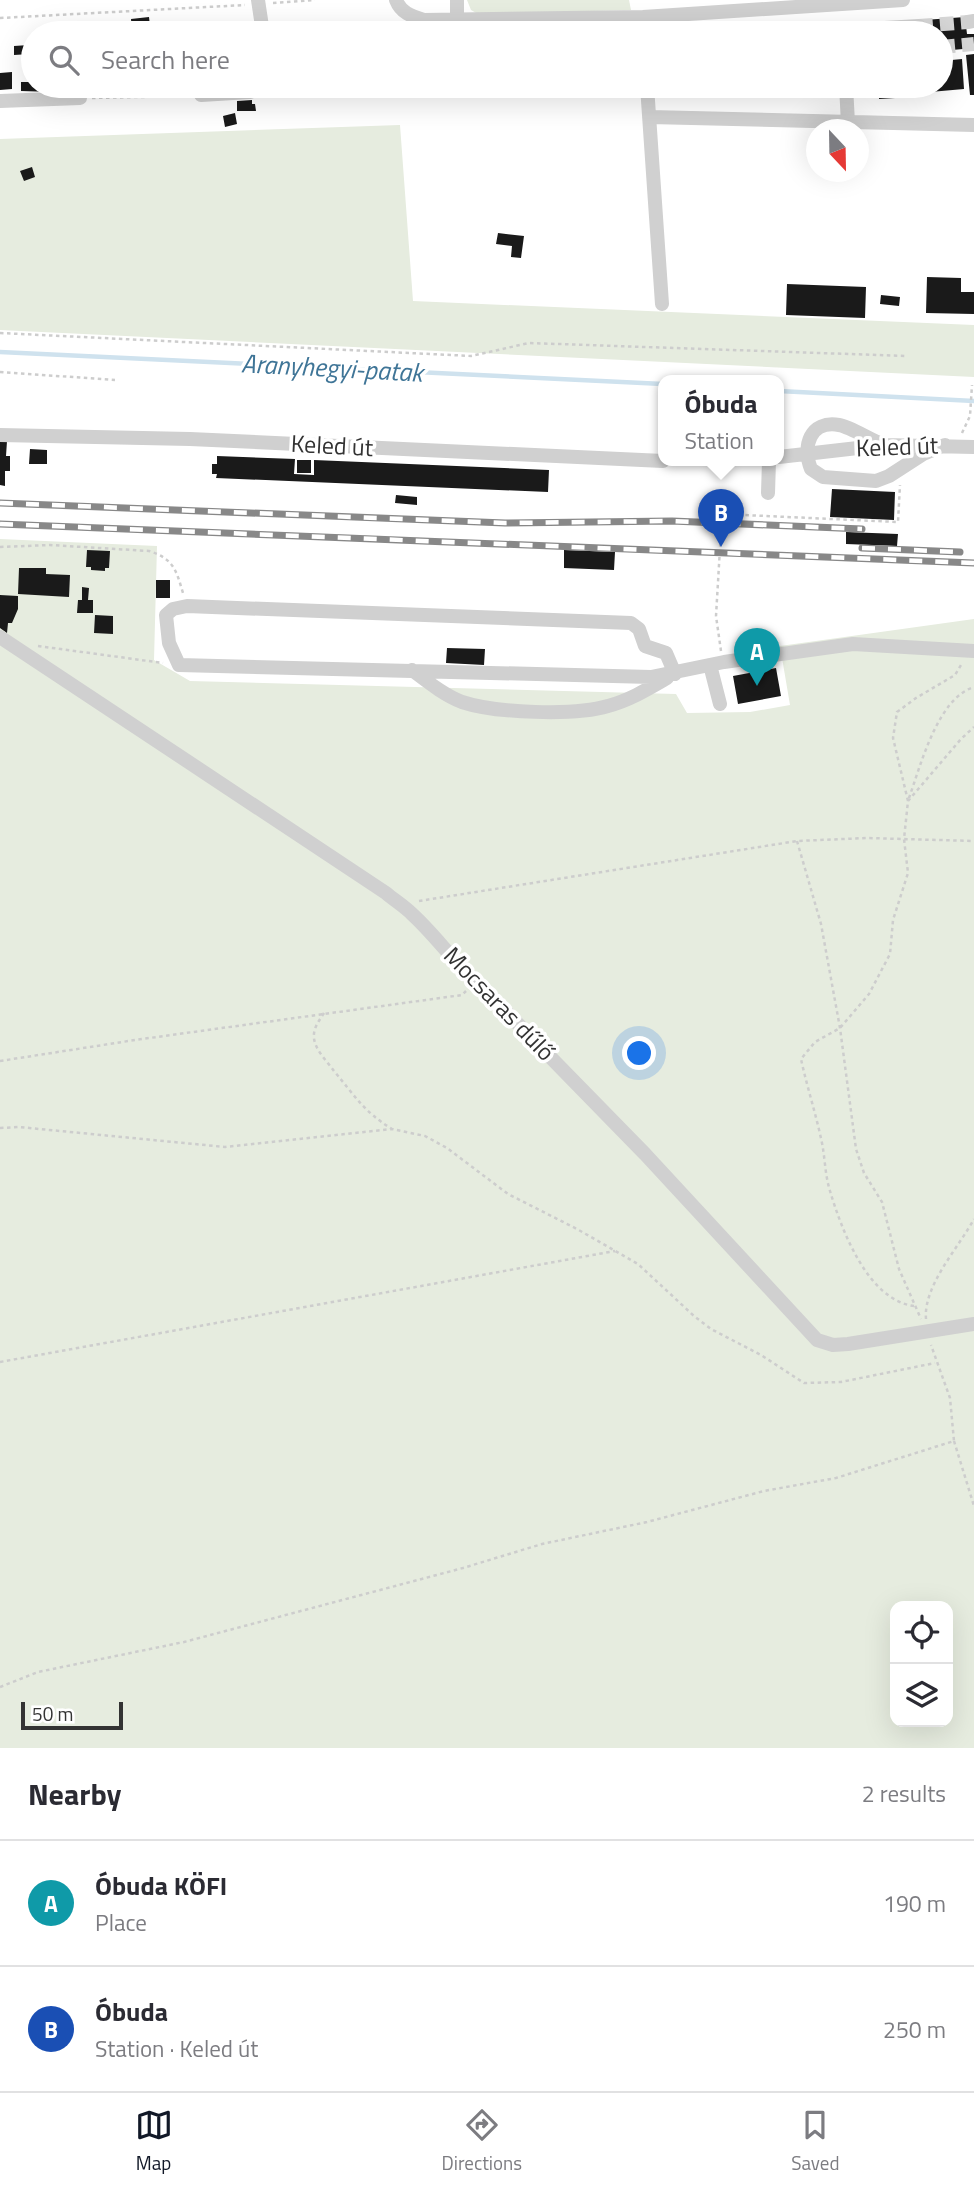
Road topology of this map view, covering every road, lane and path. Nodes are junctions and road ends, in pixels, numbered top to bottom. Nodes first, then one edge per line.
1 (315, 0) edge
2 (396, 0) edge
3 (457, 0) edge
4 (903, 0) edge
5 (258, 2) edge
6 (688, 8) edge
7 (0, 18) edge
8 (457, 20) junction
9 (261, 21) edge
10 (504, 21) edge
11 (651, 21) edge
12 (80, 98) edge
13 (648, 98) edge
14 (847, 98) edge
15 (0, 101) edge
16 (650, 117) junction
17 (848, 119) edge
18 (806, 121) edge
19 (869, 122) edge
20 (974, 125) edge
21 (662, 304) dead end
22 (0, 333) edge
23 (907, 356) dead end
24 (0, 372) edge
25 (115, 380) dead end
26 (972, 385) dead end
27 (0, 435) edge
28 (884, 445) junction
29 (951, 445) junction
30 (974, 447) edge
31 (806, 454) junction
32 (784, 456) edge
33 (658, 461) edge
34 (769, 466) edge
35 (900, 485) dead end
36 (723, 491) dead end
37 (768, 493) dead end
38 (722, 514) junction
39 (0, 547) edge
40 (187, 607) junction
41 (0, 637) edge
42 (33, 645) dead end
43 (971, 651) edge
44 (717, 664) junction
45 (179, 665) junction
46 (412, 670) junction
47 (675, 674) junction
48 (974, 687) edge
49 (720, 704) dead end
50 (974, 727) edge
51 (908, 801) junction
52 (904, 839) junction
53 (797, 841) junction
54 (974, 841) edge
55 (400, 904) junction
56 (468, 989) dead end
57 (325, 1013) junction
58 (839, 1028) junction
59 (0, 1061) edge
60 (0, 1128) edge
61 (392, 1129) junction
62 (974, 1219) edge
63 (615, 1251) junction
64 (915, 1307) junction
65 (974, 1324) edge
66 (928, 1332) junction
67 (0, 1362) edge
68 (936, 1363) junction
69 (954, 1441) junction
70 (974, 1506) edge
71 (0, 1687) edge

1 - 5 path
2 - 8 street
3 - 8 street
4 - 6 street
5 - 7 path
5 - 9 street
6 - 11 street
8 - 10 street
12 - 15 street
13 - 16 street
14 - 17 street
16 - 18 street
16 - 21 street
19 - 20 street
22 - 23 path
24 - 25 path
26 - 29 path
27 - 33 street, Keled út
28 - 29 street, Keled út
28 - 31 street, Keled út
28 - 31 street
29 - 30 street, Keled út
29 - 31 street
31 - 32 street, Keled út
34 - 37 street
35 - 38 path
36 - 38 path
38 - 44 path
39 - 40 path
40 - 45 street
40 - 47 street
41 - 55 street, Mocsaras dűlő
42 - 45 path
43 - 44 street
43 - 51 path
44 - 47 street
44 - 49 street
45 - 46 street
46 - 47 street
46 - 47 street
48 - 51 path
50 - 51 path
51 - 52 path
52 - 53 path
52 - 54 path
52 - 58 path
53 - 55 path
53 - 58 path
55 - 66 street, Mocsaras dűlő
56 - 57 path
57 - 59 path
57 - 61 path
58 - 64 path
58 - 64 path
60 - 61 path
61 - 63 path
62 - 66 path
63 - 67 path
63 - 68 path
64 - 66 path
65 - 66 street, Mocsaras dűlő
66 - 68 path
68 - 69 path
69 - 70 path
69 - 71 path

